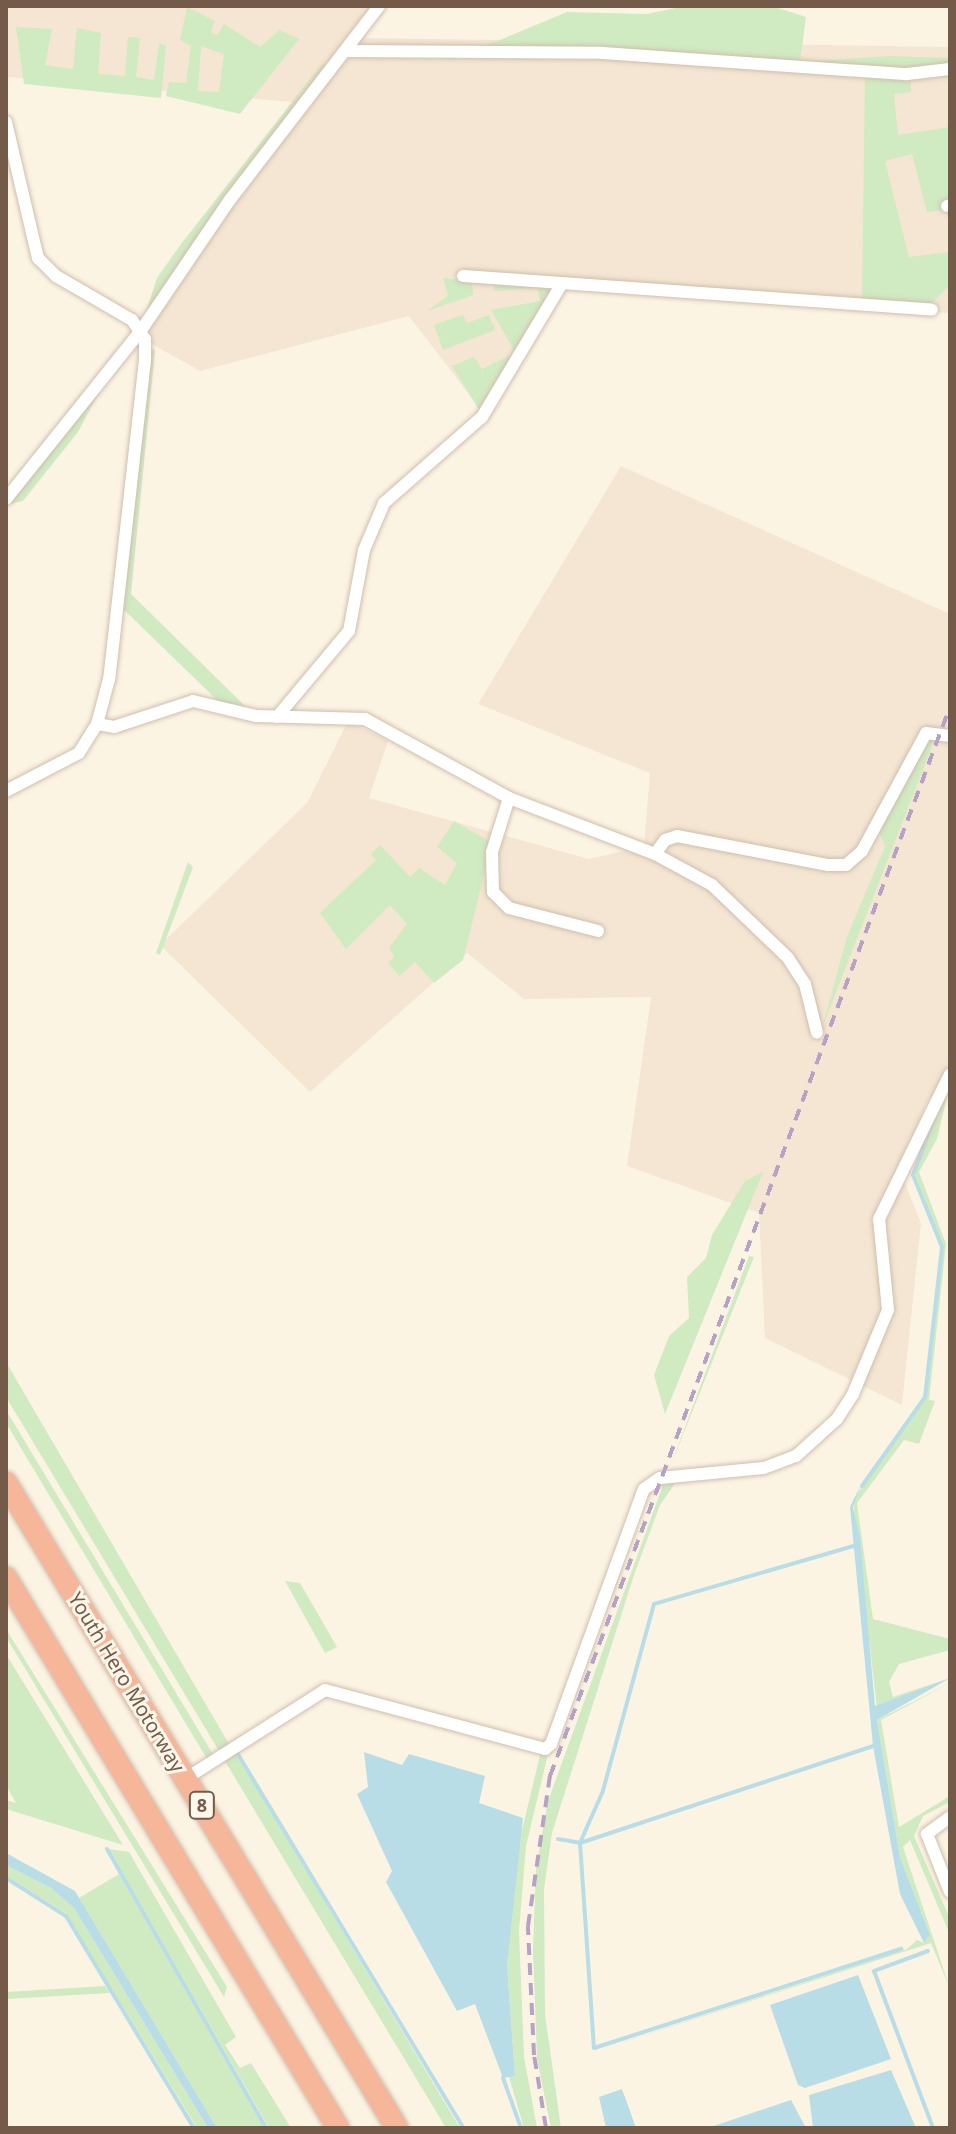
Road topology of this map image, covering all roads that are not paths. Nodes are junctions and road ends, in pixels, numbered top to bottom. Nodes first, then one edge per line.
1 (379, 6) edge
2 (347, 51) junction
3 (950, 69) edge
4 (6, 122) edge
5 (463, 276) dead end
6 (561, 285) junction
7 (932, 310) dead end
8 (140, 332) junction
9 (6, 499) edge
10 (277, 717) junction
11 (97, 724) junction
12 (950, 734) edge
13 (6, 791) edge
14 (509, 798) junction
15 (655, 854) junction
16 (598, 931) dead end
17 (817, 1033) dead end
18 (950, 1074) edge
19 (6, 1483) edge
20 (6, 1578) edge
21 (185, 1779) junction
22 (950, 1817) edge
23 (950, 1892) edge
24 (338, 2128) edge
25 (397, 2128) edge

1 - 2 street
2 - 3 street
2 - 8 street
4 - 8 street
5 - 6 street
6 - 7 street
6 - 10 street
8 - 9 street
8 - 11 street
10 - 11 street
10 - 14 street
11 - 13 street
12 - 15 street
14 - 15 street
14 - 16 street
15 - 17 street
18 - 21 street
19 - 21 highway, Youth Hero Motorway / 8
20 - 24 highway
21 - 25 highway, Youth Hero Motorway / 8
22 - 23 street

